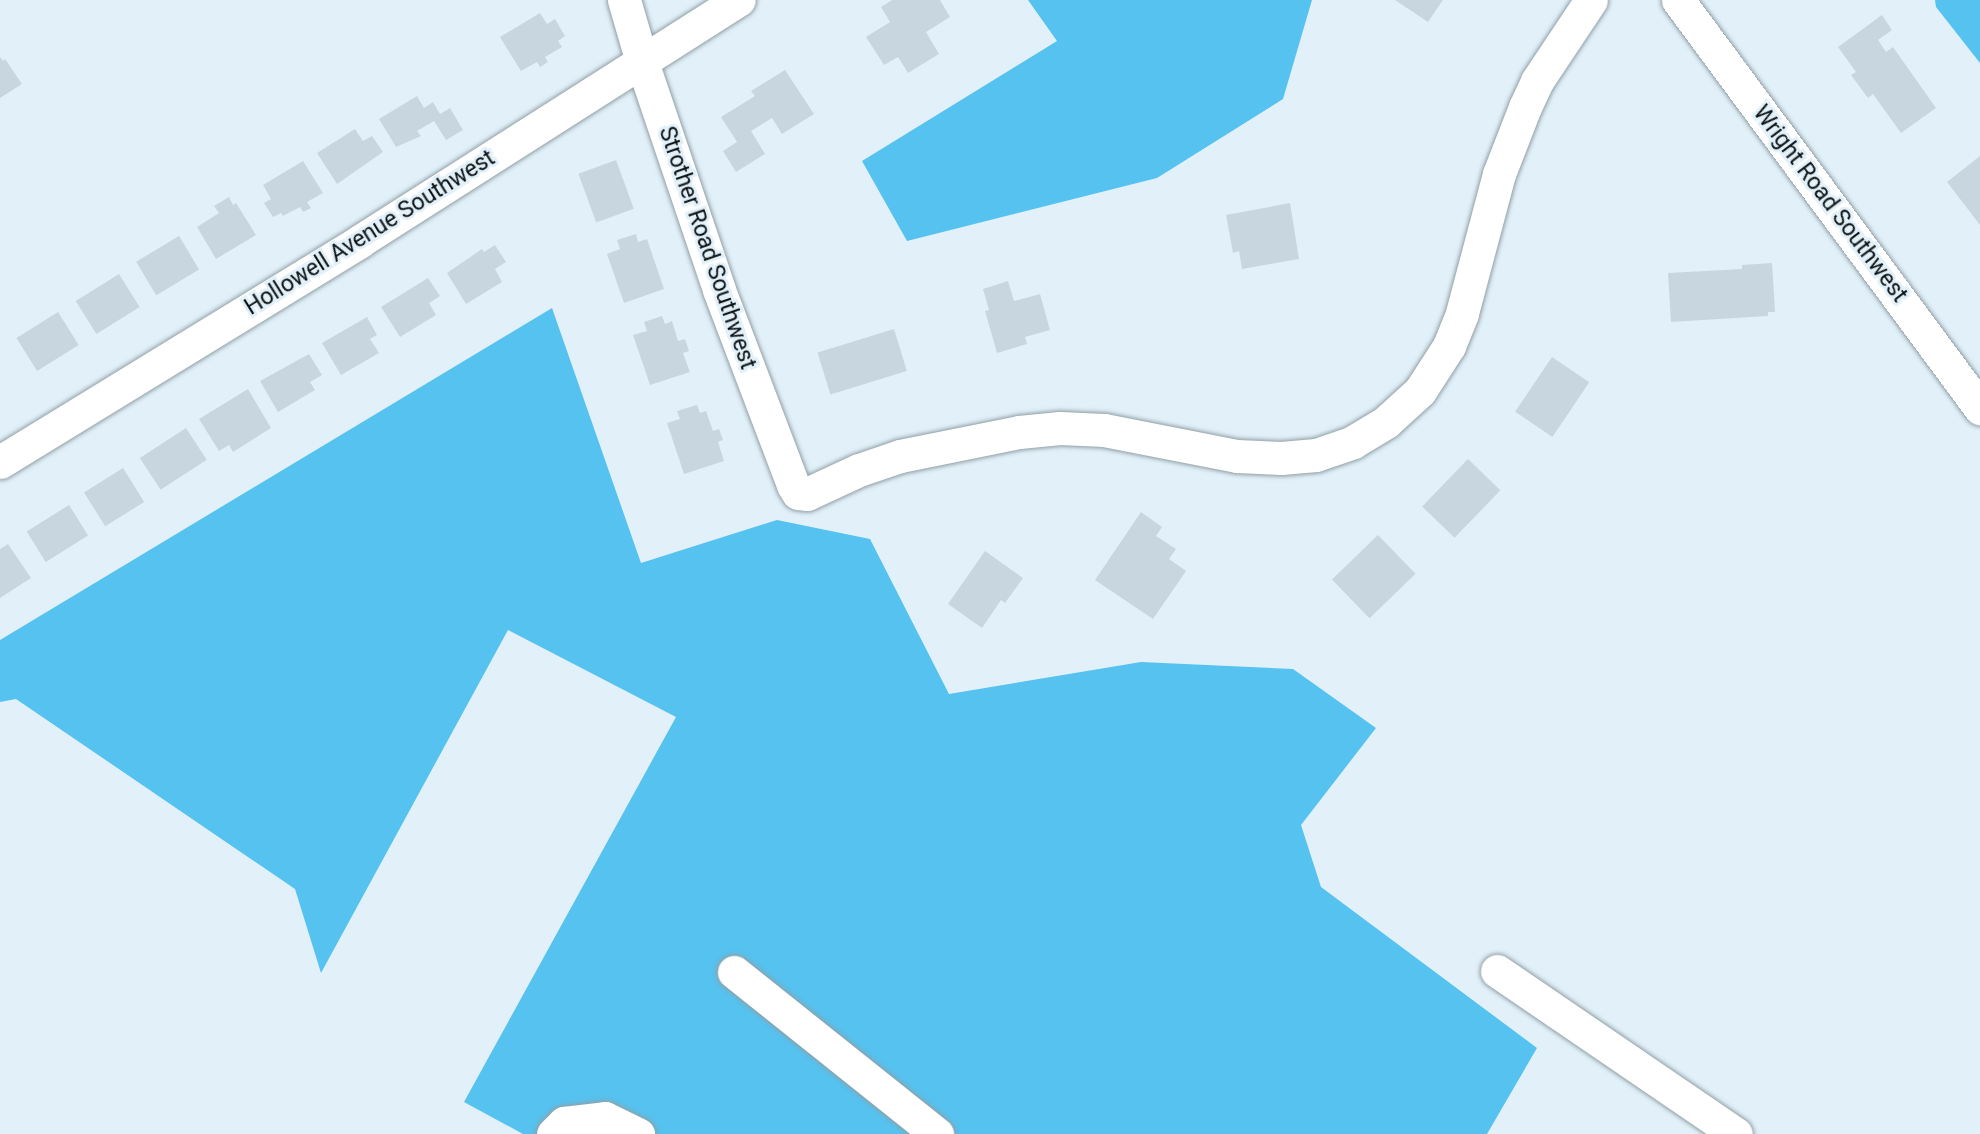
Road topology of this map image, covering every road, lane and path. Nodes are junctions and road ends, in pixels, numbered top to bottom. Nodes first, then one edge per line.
1 (624, 0) edge
2 (739, 0) edge
3 (1591, 0) edge
4 (1678, 0) edge
5 (642, 62) junction
6 (1980, 408) edge
7 (0, 463) edge
8 (1497, 971) dead end
9 (734, 972) dead end
10 (553, 1134) edge
11 (638, 1134) edge
12 (937, 1134) edge
13 (1736, 1134) edge

1 - 5 street, Strother Road Southwest
2 - 5 street, Hollowell Avenue Southwest
3 - 5 street, Strother Road Southwest
4 - 6 street, Wright Road Southwest
5 - 7 street, Hollowell Avenue Southwest
8 - 13 street
9 - 12 street
10 - 11 street

